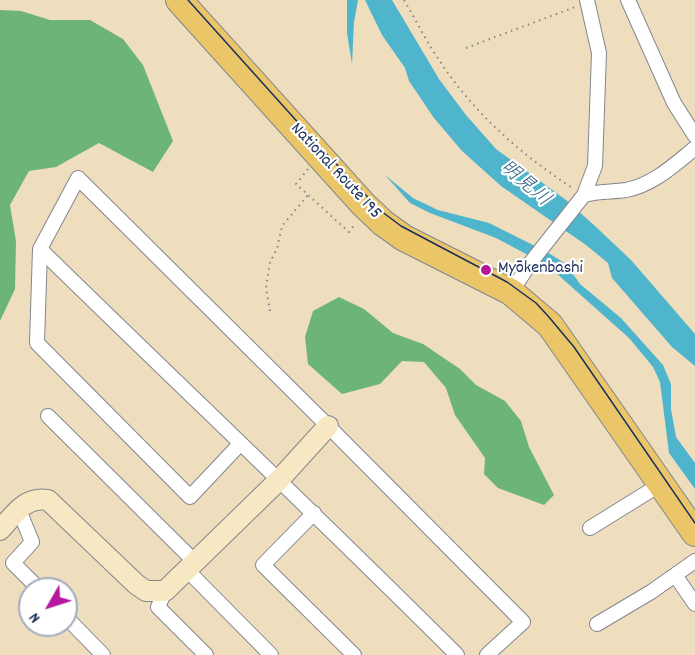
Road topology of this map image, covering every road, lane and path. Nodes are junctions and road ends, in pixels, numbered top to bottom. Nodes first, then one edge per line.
1 (178, 0) edge
2 (404, 0) edge
3 (628, 0) edge
4 (583, 2) edge
5 (466, 48) dead end
6 (695, 136) edge
7 (695, 148) edge
8 (319, 155) junction
9 (308, 195) junction
10 (581, 199) junction
11 (368, 209) junction
12 (40, 249) junction
13 (511, 292) junction
14 (270, 311) dead end
15 (48, 416) dead end
16 (328, 426) junction
17 (240, 444) junction
18 (279, 480) junction
19 (661, 484) junction
20 (19, 510) junction
21 (314, 513) junction
22 (590, 528) dead end
23 (0, 530) edge
24 (695, 533) edge
25 (695, 561) edge
26 (191, 566) junction
27 (675, 575) junction
28 (27, 577) edge
29 (165, 591) junction
30 (695, 604) edge
31 (597, 624) dead end
32 (78, 629) edge
33 (450, 653) edge
34 (103, 655) edge
35 (206, 655) edge
36 (271, 655) edge
37 (354, 655) edge
38 (487, 655) edge

1 - 8 highway, National Route 195
2 - 10 path
3 - 6 street
4 - 5 path
4 - 10 street
7 - 10 street
8 - 9 path
8 - 11 highway, National Route 195
9 - 11 path
9 - 14 path
10 - 13 street
11 - 13 highway, National Route 195
12 - 16 street
12 - 17 street
12 - 17 street
13 - 19 highway, National Route 195
15 - 26 street
16 - 18 street
16 - 38 street
17 - 18 street
18 - 21 street
18 - 26 street
19 - 22 street
19 - 24 highway, National Route 195
20 - 23 street
20 - 28 street
20 - 29 street
21 - 33 street
21 - 37 street
25 - 27 street
26 - 29 street
26 - 36 street
27 - 30 street
27 - 31 street
29 - 35 street
32 - 34 street

